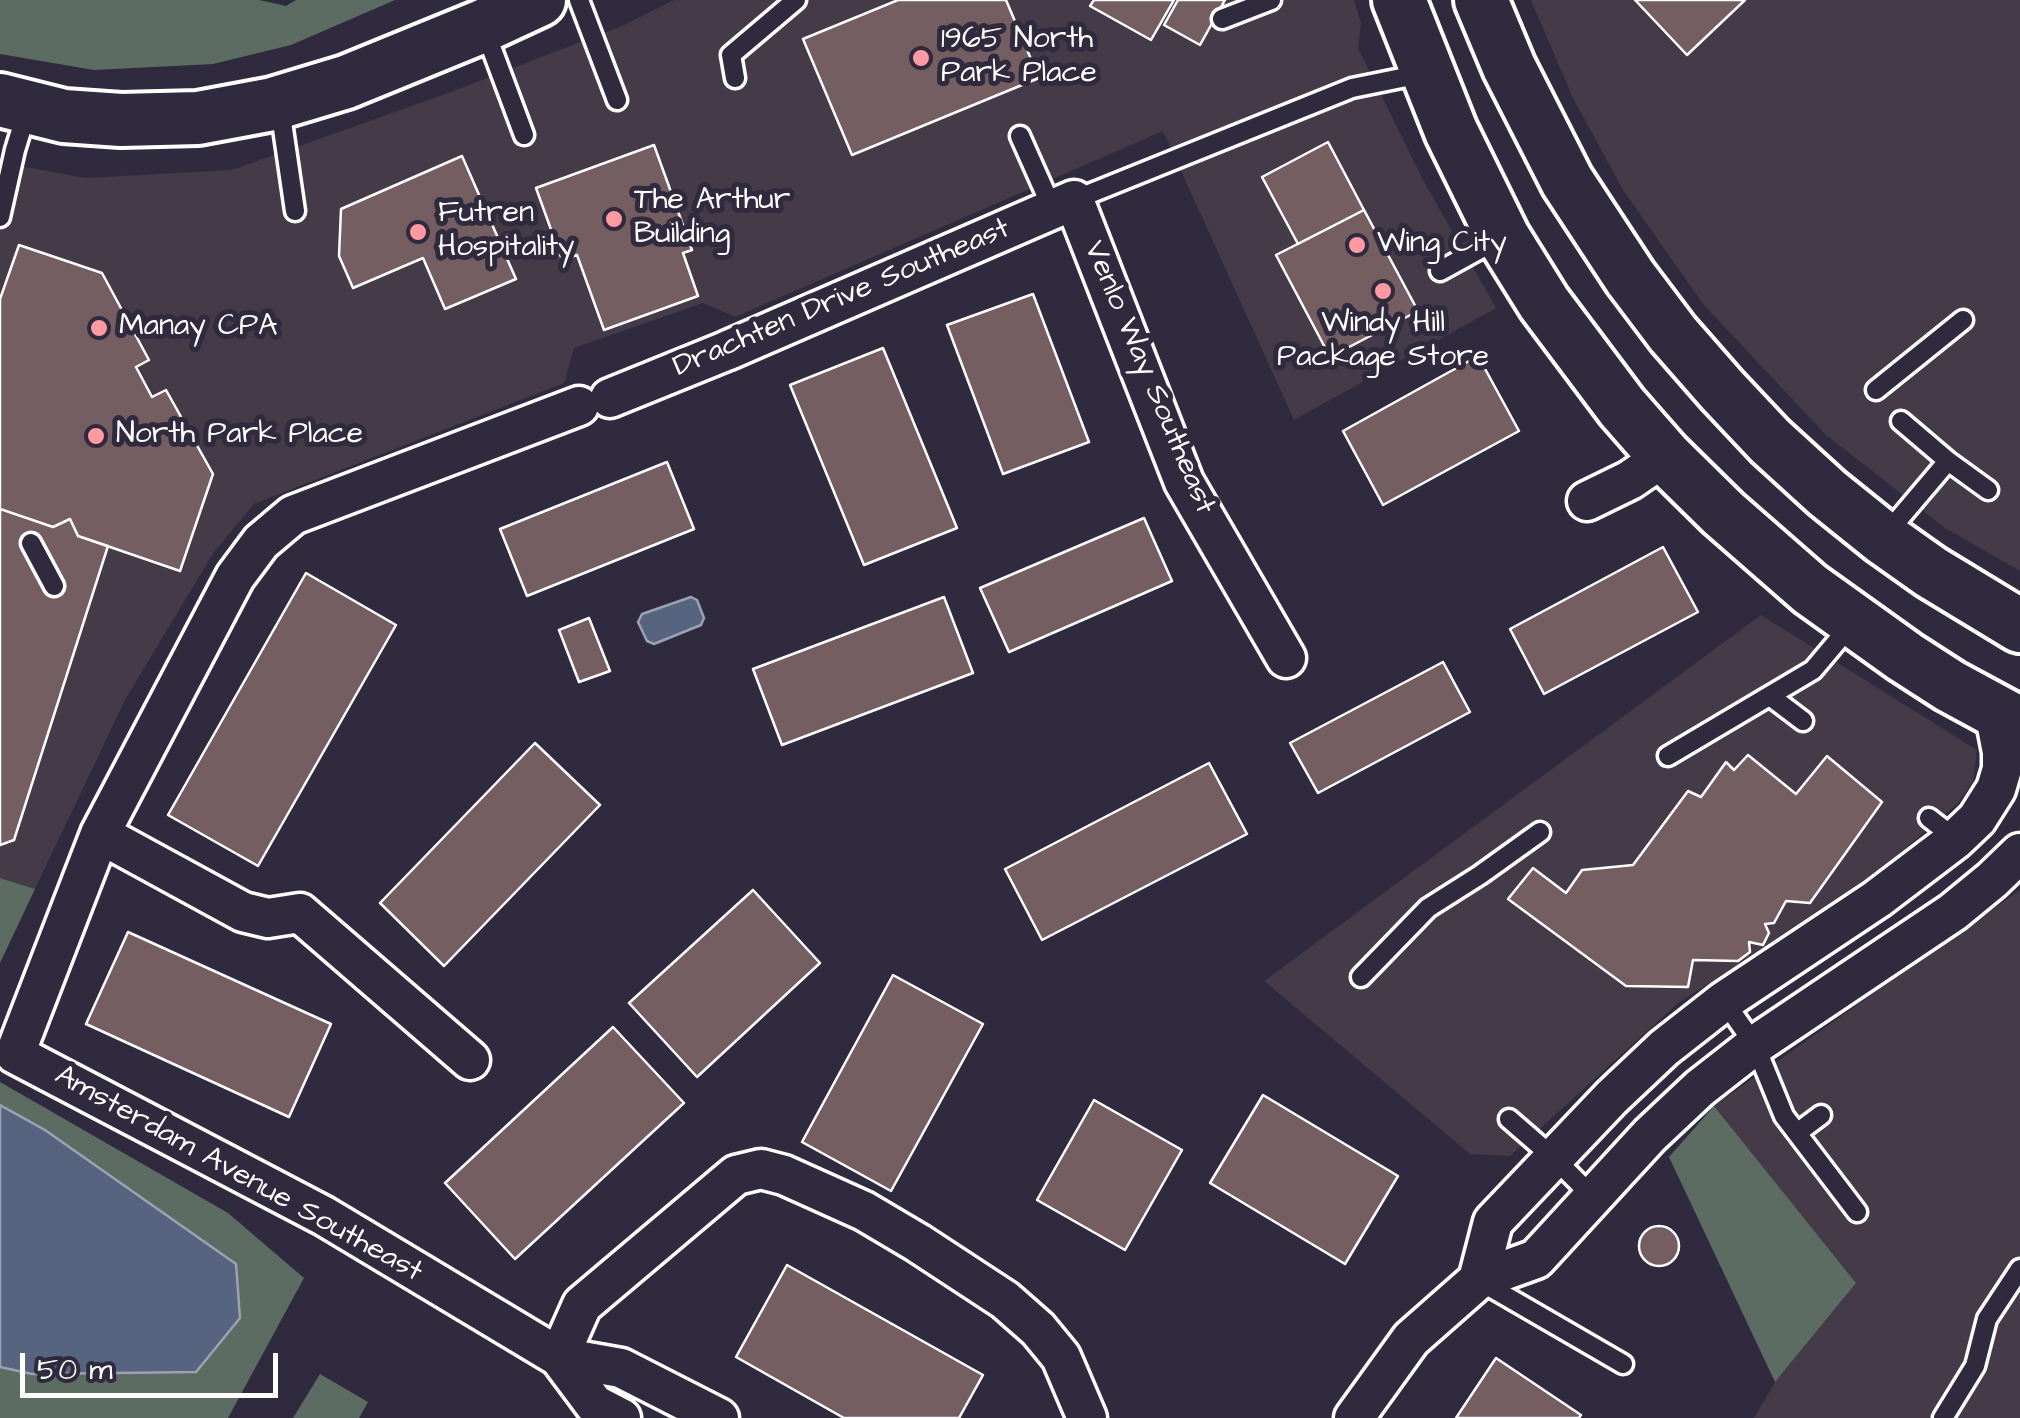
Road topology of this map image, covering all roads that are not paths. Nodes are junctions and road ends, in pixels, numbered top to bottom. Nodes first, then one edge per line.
1 (539, 0) edge
2 (580, 0) edge
3 (796, 0) edge
4 (1270, 0) edge
5 (1399, 0) edge
6 (1481, 0) edge
7 (1222, 19) dead end
8 (482, 26) junction
9 (1427, 73) junction
10 (735, 78) dead end
11 (618, 100) dead end
12 (279, 102) junction
13 (14, 104) edge
14 (524, 136) dead end
15 (1020, 136) dead end
16 (1063, 204) junction
17 (296, 211) dead end
18 (0, 217) edge
19 (1503, 236) junction
20 (1440, 271) dead end
21 (1963, 320) dead end
22 (1876, 390) dead end
23 (1901, 422) dead end
24 (1665, 456) junction
25 (1948, 461) junction
26 (1988, 490) dead end
27 (1586, 501) dead end
28 (1883, 538) junction
29 (31, 543) dead end
30 (54, 586) dead end
31 (1853, 622) junction
32 (2020, 626) edge
33 (1286, 658) dead end
34 (1770, 696) junction
35 (2007, 718) edge
36 (1803, 721) dead end
37 (1668, 756) dead end
38 (1540, 832) dead end
39 (100, 834) junction
40 (2020, 853) edge
41 (1361, 977) dead end
42 (1724, 1001) junction
43 (1755, 1045) junction
44 (470, 1060) dead end
45 (1821, 1115) dead end
46 (1509, 1119) dead end
47 (1796, 1133) junction
48 (1554, 1158) junction
49 (1592, 1196) junction
50 (1857, 1212) dead end
51 (2020, 1269) edge
52 (1478, 1280) junction
53 (559, 1357) junction
54 (1623, 1364) dead end
55 (621, 1418) edge
56 (719, 1418) edge
57 (1087, 1418) edge
58 (1354, 1418) edge
59 (1944, 1418) edge

1 - 8 main road
2 - 11 lane
3 - 10 lane
4 - 7 lane
5 - 9 main road
6 - 28 main road
8 - 12 main road
8 - 14 lane
9 - 16 lane
9 - 19 main road
12 - 13 main road
12 - 17 lane
13 - 18 lane
15 - 16 lane
16 - 33 street, Venlo Way Southeast
16 - 39 street, Drachten Drive Southeast
19 - 20 lane
19 - 24 main road
21 - 22 lane
23 - 25 lane
24 - 27 street
24 - 31 main road
25 - 26 lane
25 - 28 lane
28 - 32 main road
29 - 30 lane
31 - 34 lane
31 - 35 main road
34 - 36 lane
34 - 37 lane
35 - 42 street
38 - 41 lane
39 - 44 street
39 - 53 street, Amsterdam Avenue Southeast
40 - 43 street
42 - 43 lane
42 - 48 street
43 - 47 lane
43 - 49 street
45 - 47 lane
46 - 48 lane
47 - 50 lane
48 - 49 lane
48 - 52 street
49 - 52 street
51 - 59 lane
52 - 54 lane
52 - 58 street
53 - 55 street, Amsterdam Avenue Southeast
53 - 56 street, Amsterdam Avenue Southeast
53 - 57 street

